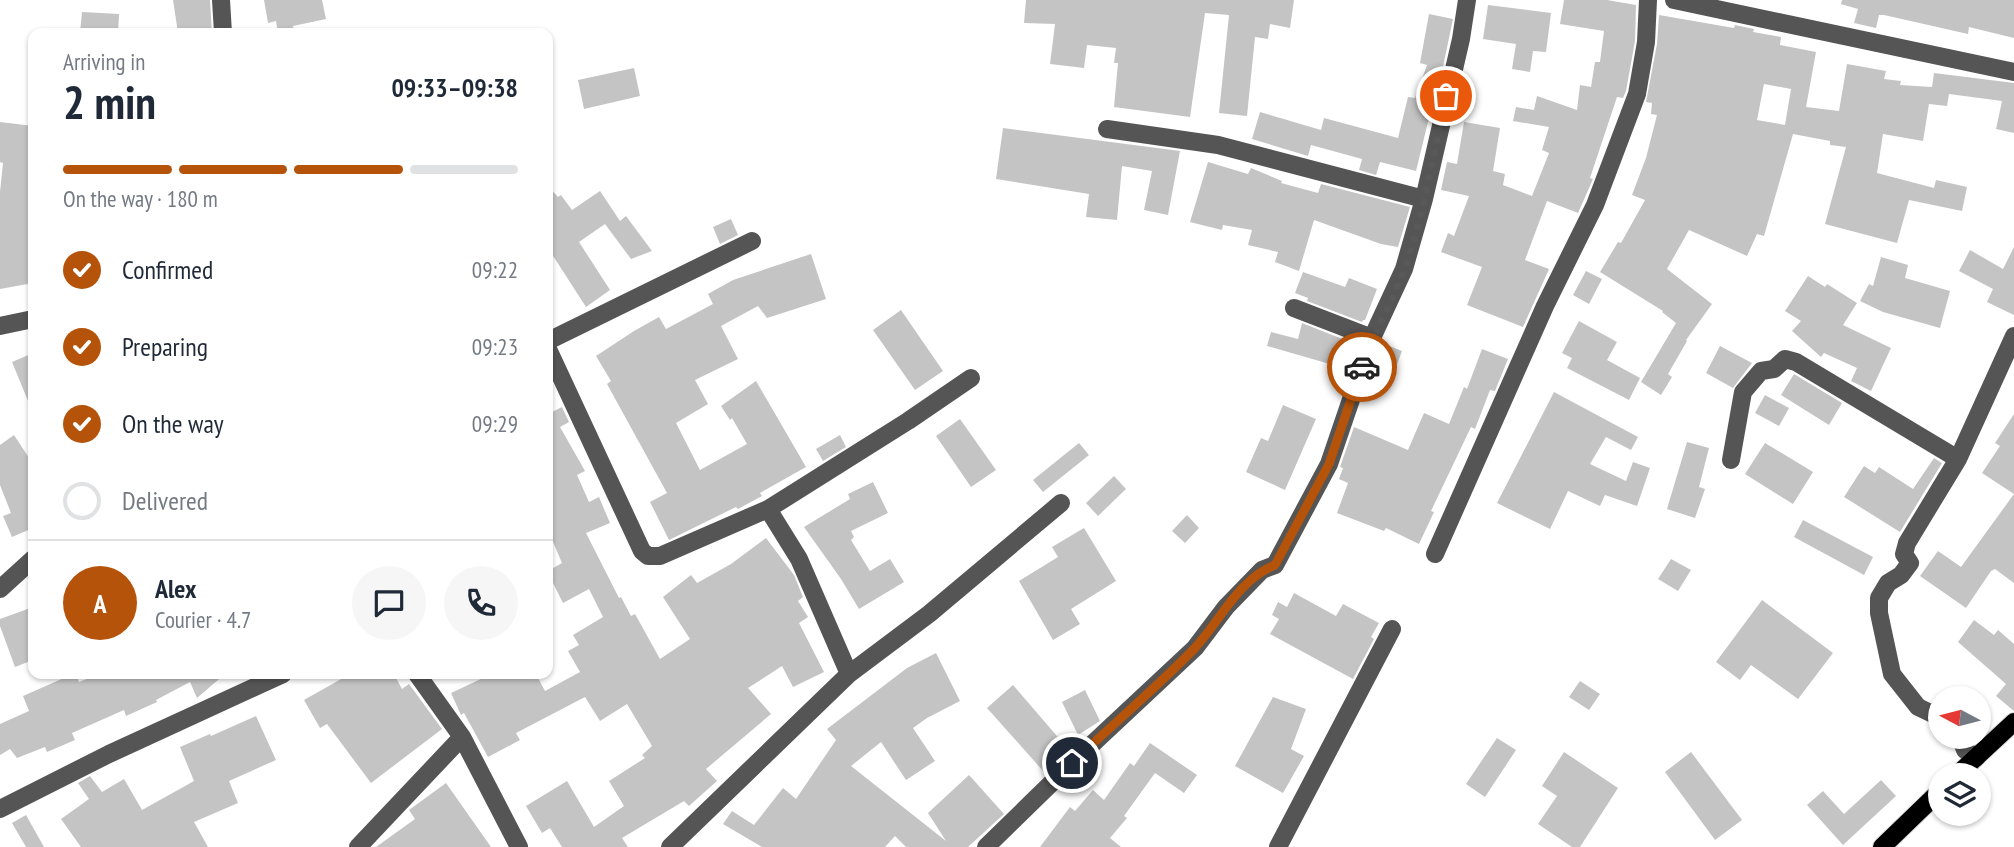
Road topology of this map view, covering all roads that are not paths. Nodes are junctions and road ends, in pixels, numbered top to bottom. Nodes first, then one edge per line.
1 (221, 0) edge
2 (1467, 0) edge
3 (1648, 0) edge
4 (1674, 0) edge
5 (223, 28) edge
6 (2014, 72) edge
7 (1107, 129) dead end
8 (1424, 199) junction
9 (752, 241) dead end
10 (1294, 308) dead end
11 (28, 320) edge
12 (0, 326) edge
13 (2014, 336) edge
14 (1372, 338) junction
15 (553, 339) edge
16 (553, 360) edge
17 (971, 378) dead end
18 (1958, 459) junction
19 (1731, 460) dead end
20 (1061, 503) dead end
21 (768, 509) junction
22 (1435, 554) dead end
23 (28, 564) edge
24 (0, 589) edge
25 (1392, 629) dead end
26 (849, 674) junction
27 (272, 679) edge
28 (421, 679) edge
29 (1928, 712) edge
30 (2014, 722) edge
31 (462, 737) junction
32 (1965, 749) edge
33 (1976, 758) junction
34 (1970, 763) edge
35 (1928, 803) edge
36 (0, 808) edge
37 (358, 847) edge
38 (519, 847) edge
39 (670, 847) edge
40 (986, 847) edge
41 (1278, 847) edge
42 (1881, 847) edge

1 - 5 street
2 - 8 street
3 - 22 street
4 - 6 street
7 - 8 street
8 - 14 street
9 - 15 street
10 - 14 street
11 - 12 street
13 - 18 street
14 - 40 street
16 - 21 street
17 - 21 street
18 - 19 street
18 - 29 street
20 - 26 street
21 - 26 street
23 - 24 street
25 - 41 street
26 - 39 street
27 - 36 street
28 - 31 street
30 - 33 main road
31 - 37 street
31 - 38 street
32 - 33 street
33 - 34 main road
35 - 42 main road

